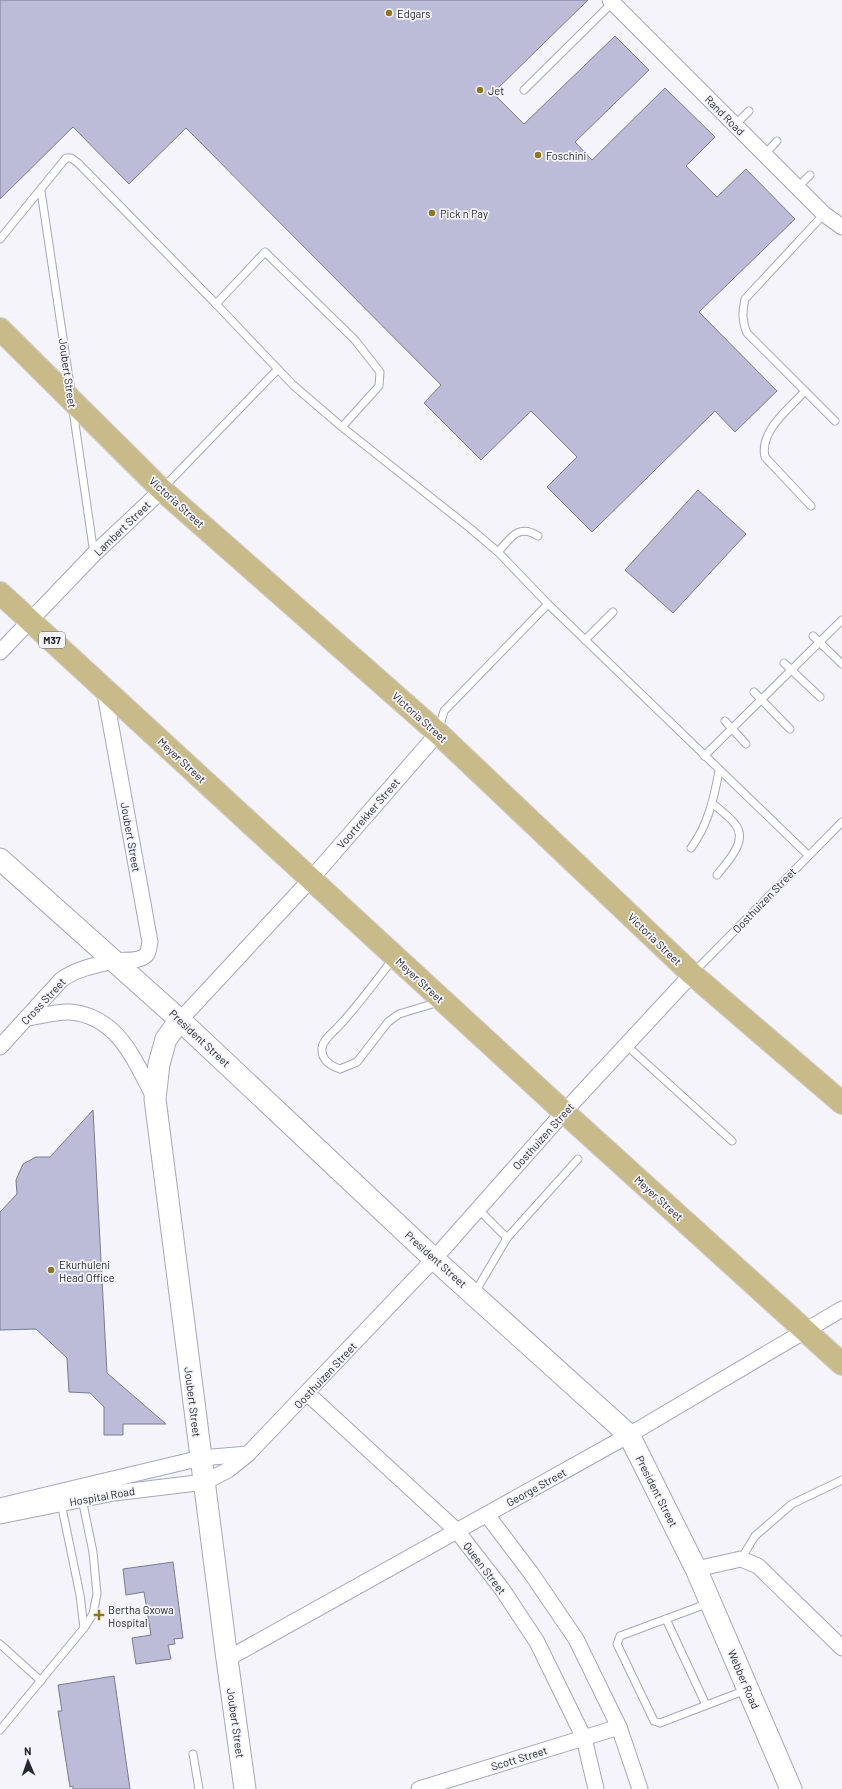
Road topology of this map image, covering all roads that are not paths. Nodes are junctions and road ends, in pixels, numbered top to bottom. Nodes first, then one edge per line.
1 (612, 1) edge
2 (524, 90) dead end
3 (749, 112) dead end
4 (735, 125) junction
5 (777, 141) dead end
6 (765, 154) junction
7 (810, 175) dead end
8 (798, 187) junction
9 (41, 191) junction
10 (824, 214) junction
11 (842, 227) edge
12 (0, 239) edge
13 (216, 304) junction
14 (0, 329) edge
15 (278, 369) junction
16 (805, 391) junction
17 (72, 398) junction
18 (835, 421) dead end
19 (342, 427) junction
20 (162, 490) junction
21 (811, 506) dead end
22 (538, 536) dead end
23 (498, 552) junction
24 (94, 554) junction
25 (0, 593) edge
26 (548, 604) junction
27 (613, 612) dead end
28 (30, 620) junction
29 (842, 620) edge
30 (813, 636) dead end
31 (585, 640) junction
32 (820, 643) junction
33 (0, 652) edge
34 (784, 663) dead end
35 (842, 664) edge
36 (792, 671) junction
37 (104, 687) junction
38 (754, 692) dead end
39 (820, 697) dead end
40 (762, 700) junction
41 (725, 721) dead end
42 (732, 729) junction
43 (790, 729) dead end
44 (438, 733) junction
45 (746, 744) dead end
46 (704, 756) junction
47 (720, 771) junction
48 (712, 802) junction
49 (842, 822) edge
50 (691, 848) dead end
51 (808, 855) junction
52 (0, 859) edge
53 (717, 876) dead end
54 (310, 879) junction
55 (395, 956) junction
56 (115, 961) junction
57 (692, 974) junction
58 (443, 1000) junction
59 (28, 1018) junction
60 (180, 1020) junction
61 (626, 1045) junction
62 (0, 1047) edge
63 (155, 1099) junction
64 (842, 1103) edge
65 (564, 1112) junction
66 (732, 1141) dead end
67 (578, 1159) dead end
68 (478, 1209) junction
69 (507, 1238) junction
70 (434, 1259) junction
71 (474, 1294) junction
72 (842, 1309) edge
73 (805, 1330) junction
74 (842, 1364) edge
75 (308, 1394) junction
76 (629, 1435) junction
77 (248, 1454) junction
78 (201, 1458) junction
79 (842, 1480) edge
80 (205, 1482) junction
81 (82, 1493) junction
82 (60, 1498) junction
83 (0, 1506) edge
84 (487, 1515) junction
85 (0, 1516) edge
86 (457, 1532) junction
87 (741, 1559) junction
88 (696, 1569) junction
89 (711, 1603) junction
90 (666, 1619) junction
91 (84, 1628) junction
92 (0, 1644) edge
93 (842, 1648) edge
94 (227, 1659) junction
95 (41, 1681) junction
96 (748, 1690) junction
97 (706, 1705) junction
98 (619, 1727) junction
99 (0, 1730) edge
100 (584, 1738) junction
101 (193, 1754) dead end
102 (199, 1789) edge
103 (245, 1789) edge
104 (420, 1789) edge
105 (596, 1789) edge
106 (640, 1789) edge
107 (791, 1789) edge

1 - 2 lane
1 - 4 street, Rand Road
3 - 4 lane
4 - 6 street, Rand Road
5 - 6 lane
6 - 8 street, Rand Road
7 - 8 lane
8 - 10 street, Rand Road
9 - 12 lane
9 - 13 lane
9 - 17 lane, Joubert Street
10 - 11 street, Rand Road
10 - 16 lane
13 - 15 lane
13 - 19 lane
14 - 17 main road, Victoria Street
15 - 19 lane
15 - 20 lane, Lambert Street
16 - 18 lane
16 - 21 lane
17 - 20 main road, Victoria Street
17 - 24 lane, Joubert Street
19 - 23 lane
20 - 24 street, Lambert Street
20 - 44 main road, Victoria Street
22 - 23 lane
23 - 26 lane
24 - 28 street, Lambert Street
25 - 28 main road, Meyer Street / M37
26 - 31 lane
26 - 44 lane, Voortrekker Street
27 - 31 lane
28 - 33 street, Lambert Street
28 - 37 main road, Meyer Street / M37
29 - 32 lane
30 - 32 lane
31 - 46 lane
32 - 35 lane
32 - 36 lane
34 - 36 lane
36 - 39 lane
36 - 40 lane
37 - 54 main road, Meyer Street
37 - 56 street, Joubert Street
38 - 40 lane
40 - 42 lane
40 - 43 lane
41 - 42 lane
42 - 45 lane
42 - 46 lane
44 - 54 street, Voortrekker Street
44 - 57 main road, Victoria Street
46 - 47 lane
47 - 48 lane
47 - 51 lane
48 - 50 lane
48 - 53 lane
49 - 51 lane, Oosthuizen Street
51 - 57 lane, Oosthuizen Street
52 - 56 street, President Street
54 - 55 main road, Meyer Street
54 - 60 street, Voortrekker Street
55 - 58 main road, Meyer Street
55 - 58 lane
56 - 59 street, Cross Street
56 - 60 street, President Street
57 - 61 street, Oosthuizen Street
57 - 64 main road, Victoria Street
58 - 65 main road, Meyer Street
59 - 62 street, Cross Street
59 - 63 street
60 - 63 street, Joubert Street
60 - 70 street, President Street
61 - 65 street, Oosthuizen Street
61 - 66 lane
63 - 78 street, Joubert Street
65 - 68 street, Oosthuizen Street
65 - 73 main road, Meyer Street
67 - 69 lane
68 - 69 lane
68 - 70 street, Oosthuizen Street
69 - 71 lane
70 - 71 street, President Street
70 - 75 street, Oosthuizen Street
71 - 76 street, President Street
72 - 73 street, George Street
73 - 74 main road, Meyer Street
73 - 76 street, George Street
75 - 77 street, Oosthuizen Street
75 - 86 street, Queen Street
76 - 84 street, George Street
76 - 88 street, President Street
77 - 78 street
77 - 80 street, Oosthuizen Street
78 - 80 street, Joubert Street
78 - 81 street, Hospital Road
79 - 87 lane
80 - 81 street, Hospital Road
80 - 94 street, Joubert Street
81 - 82 street, Hospital Road
81 - 91 lane
82 - 83 street, Hospital Road
82 - 85 street, Hospital Road
82 - 91 lane
84 - 86 street, George Street
84 - 98 street
86 - 94 street, George Street
86 - 100 street, Queen Street
87 - 88 street
87 - 93 street
88 - 89 street, Webber Road
89 - 90 lane
89 - 96 street, Webber Road
90 - 97 lane
90 - 97 lane
91 - 95 lane
92 - 95 lane
94 - 103 street, Joubert Street
95 - 99 lane
96 - 97 lane
96 - 107 street, Webber Road
98 - 100 street, Scott Street
98 - 106 street
100 - 104 street, Scott Street
100 - 105 street, Queen Street
101 - 102 lane

